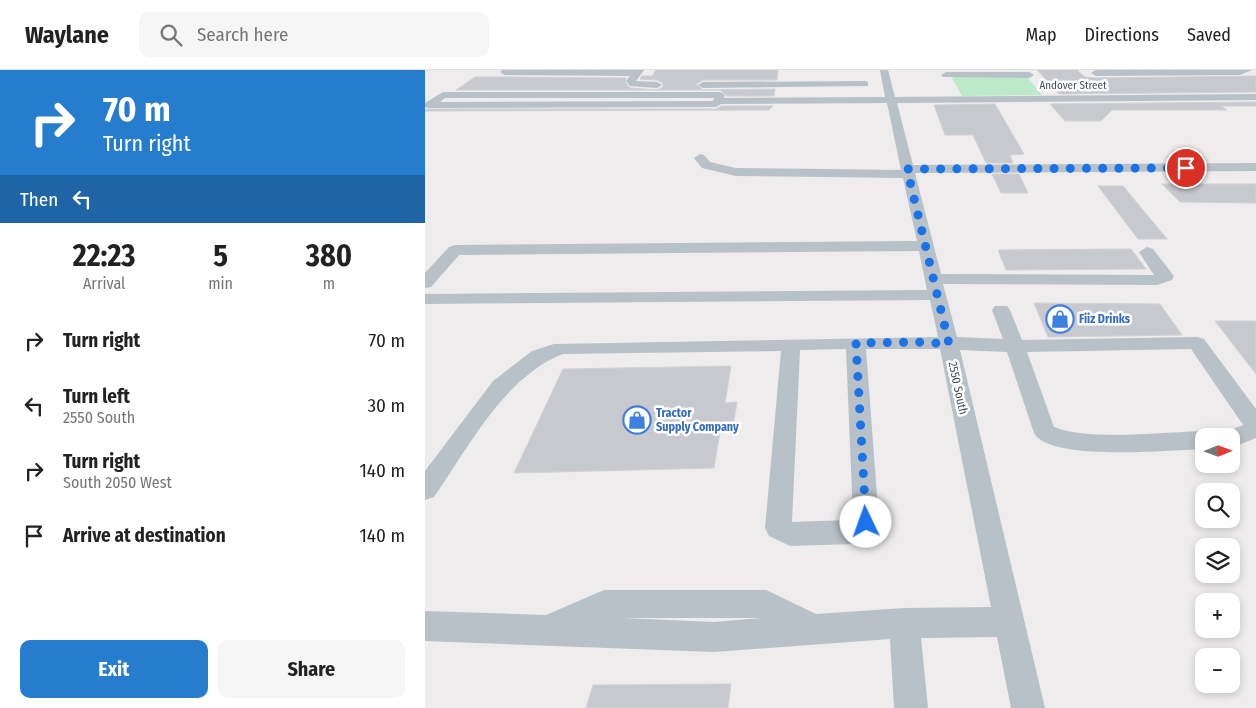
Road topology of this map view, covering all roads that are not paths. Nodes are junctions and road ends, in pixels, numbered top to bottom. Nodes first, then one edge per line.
1 (1248, 70) edge
2 (639, 71) edge
3 (945, 73) edge
4 (791, 74) dead end
5 (885, 77) edge
6 (497, 78) edge
7 (1032, 79) edge
8 (1125, 97) junction
9 (1256, 97) edge
10 (890, 98) junction
11 (957, 98) junction
12 (1047, 98) junction
13 (718, 101) junction
14 (699, 158) dead end
15 (1256, 167) edge
16 (908, 171) junction
17 (925, 246) junction
18 (1147, 252) dead end
19 (425, 283) edge
20 (935, 287) junction
21 (425, 299) edge
22 (1001, 310) dead end
23 (856, 343) junction
24 (791, 344) junction
25 (949, 344) junction
26 (1015, 346) junction
27 (1256, 428) edge
28 (1240, 435) edge
29 (1195, 440) edge
30 (425, 490) edge
31 (1009, 622) junction
32 (904, 623) junction
33 (425, 626) edge
34 (911, 708) edge
35 (1028, 708) edge

1 - 8 street
2 - 5 street
2 - 6 street
3 - 7 street
3 - 11 street
4 - 5 street
5 - 10 street, 2550 South
7 - 12 street
8 - 9 street, Andover Street
8 - 12 street, Andover Street
10 - 11 street, Andover Street
10 - 13 street, Andover Street
10 - 16 street, 2550 South
11 - 12 street, Andover Street
13 - 13 street
14 - 16 street
15 - 16 street
16 - 17 street, 2550 South
17 - 19 street
17 - 20 street, 2550 South
18 - 20 street
20 - 21 street
20 - 25 street, 2550 South
22 - 26 street
23 - 24 street
23 - 24 street
23 - 25 street
24 - 30 street
25 - 26 street
25 - 31 street, 2550 South
26 - 27 street
26 - 29 street
27 - 28 street
31 - 32 street
31 - 35 street, 2550 South
32 - 33 street
32 - 34 street

